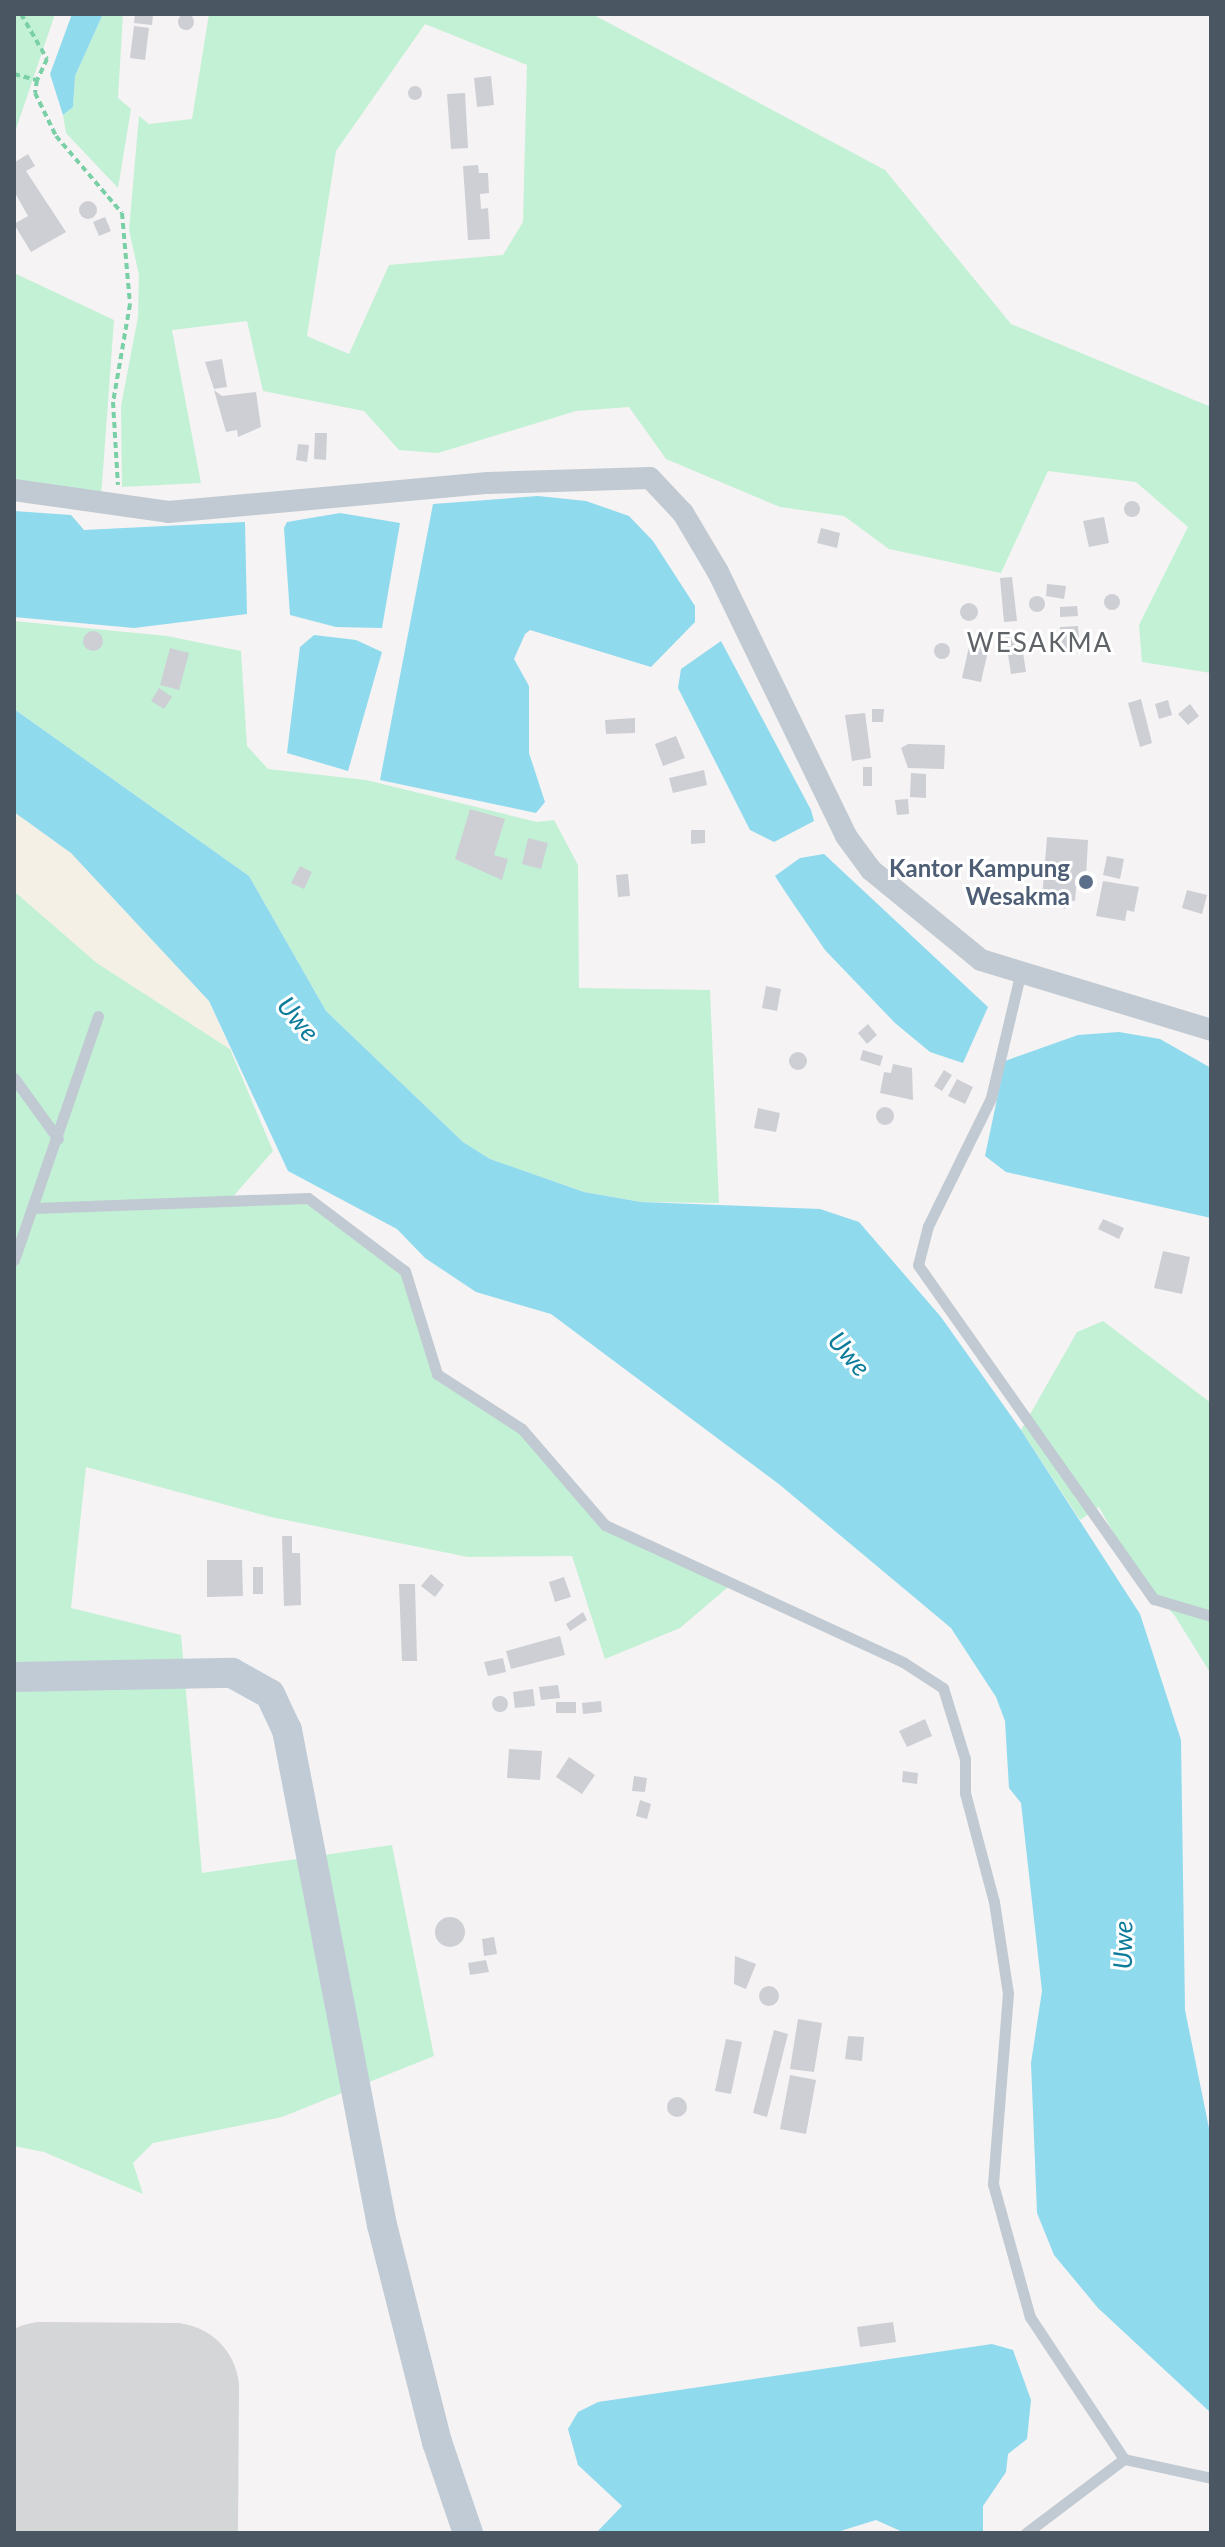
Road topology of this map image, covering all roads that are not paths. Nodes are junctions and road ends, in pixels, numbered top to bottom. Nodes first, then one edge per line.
1 (14, 490) edge
2 (1020, 975) junction
3 (98, 1016) dead end
4 (1211, 1030) edge
5 (14, 1078) edge
6 (58, 1139) junction
7 (34, 1208) junction
8 (14, 1260) edge
9 (1211, 1616) edge
10 (14, 1677) edge
11 (1124, 2459) junction
12 (1211, 2478) edge
13 (468, 2533) edge
14 (1026, 2533) edge

1 - 2 street
2 - 4 street
2 - 9 lane
3 - 6 lane
5 - 6 lane
6 - 7 lane
7 - 8 lane
7 - 11 lane
10 - 13 main road
11 - 12 lane
11 - 14 lane

